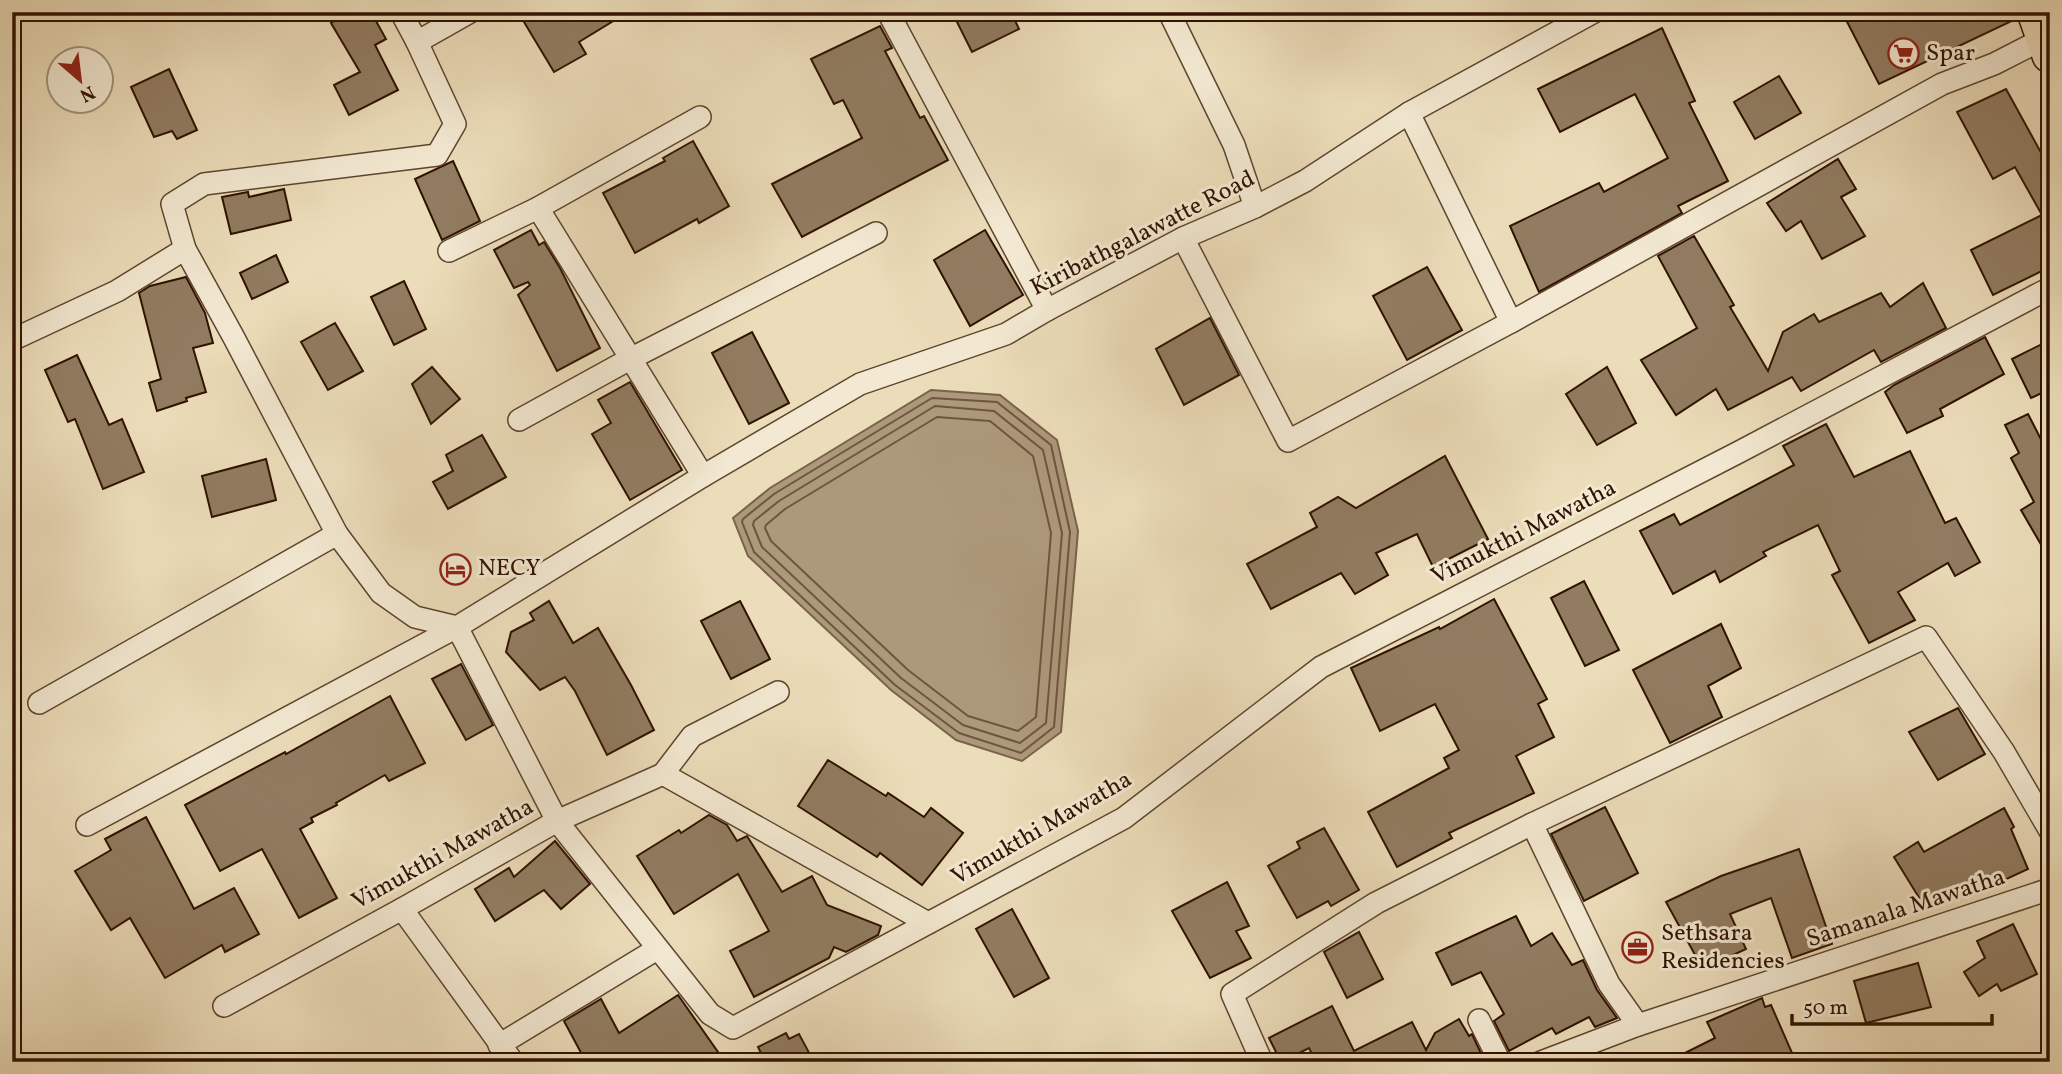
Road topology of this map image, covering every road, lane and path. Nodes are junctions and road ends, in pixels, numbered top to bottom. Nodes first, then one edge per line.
1 (401, 12) edge
2 (470, 12) edge
3 (888, 12) edge
4 (1169, 12) edge
5 (1594, 12) edge
6 (2041, 27) edge
7 (417, 42) junction
8 (1409, 113) junction
9 (700, 117) dead end
10 (1255, 207) junction
11 (538, 208) junction
12 (876, 233) dead end
13 (1183, 238) junction
14 (185, 249) junction
15 (449, 251) dead end
16 (2050, 288) edge
17 (1047, 310) junction
18 (1511, 322) junction
19 (12, 340) edge
20 (630, 359) junction
21 (519, 419) dead end
22 (703, 476) junction
23 (337, 534) junction
24 (457, 627) junction
25 (778, 692) dead end
26 (39, 703) dead end
27 (663, 774) junction
28 (556, 821) junction
29 (1532, 824) junction
30 (87, 825) dead end
31 (2050, 831) edge
32 (2050, 889) edge
33 (401, 909) junction
34 (928, 923) junction
35 (657, 949) junction
36 (224, 1006) dead end
37 (1479, 1020) dead end
38 (1638, 1025) junction
39 (499, 1045) junction
40 (513, 1062) edge
41 (1262, 1062) edge
42 (1500, 1062) edge
43 (1541, 1062) edge

1 - 7 street
2 - 7 street
3 - 17 street
4 - 10 street
5 - 8 street, Kiribathgalawatte Road
6 - 18 street
7 - 14 street
8 - 10 street, Kiribathgalawatte Road
8 - 18 street
9 - 11 street
10 - 13 street, Kiribathgalawatte Road
11 - 15 street
11 - 20 street
12 - 20 street
13 - 17 street, Kiribathgalawatte Road
13 - 18 street
14 - 19 street
14 - 23 street
16 - 34 street, Vimukthi Mawatha
17 - 22 street, Kiribathgalawatte Road
20 - 21 street
20 - 22 street
22 - 24 street, Kiribathgalawatte Road
23 - 24 street
23 - 26 street
24 - 28 street
24 - 30 street, Kiribathgalawatte Road
25 - 27 street
27 - 28 street
27 - 34 street
28 - 33 street, Vimukthi Mawatha
28 - 35 street, Vimukthi Mawatha
29 - 31 street
29 - 38 street
29 - 41 street
32 - 38 street, Samanala Mawatha
33 - 36 street, Vimukthi Mawatha
33 - 39 street
34 - 35 street, Vimukthi Mawatha
35 - 39 street
37 - 42 street
38 - 43 street, Samanala Mawatha
39 - 40 street

